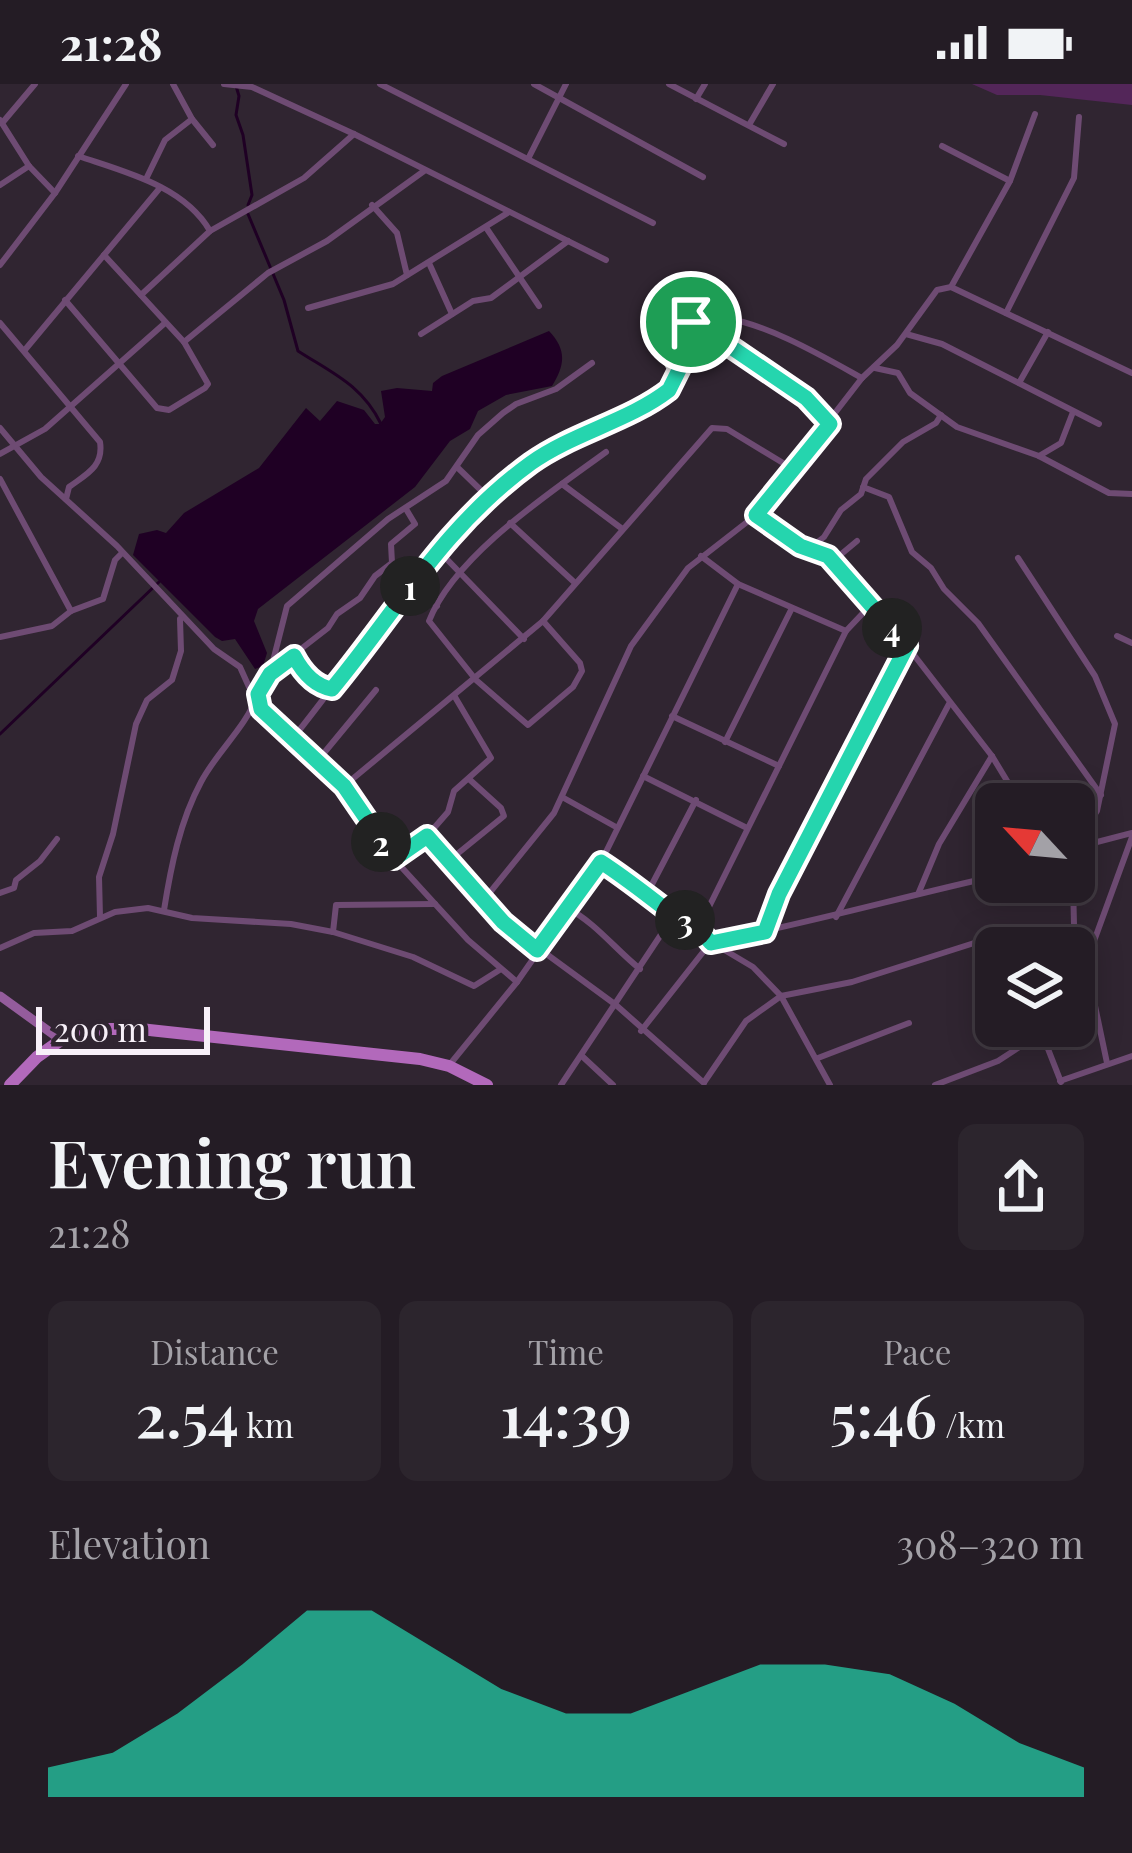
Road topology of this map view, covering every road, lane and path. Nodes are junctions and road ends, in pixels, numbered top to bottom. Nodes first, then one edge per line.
1 (34, 84) edge
2 (127, 84) edge
3 (173, 84) edge
4 (224, 84) edge
5 (380, 84) edge
6 (534, 84) edge
7 (566, 84) edge
8 (669, 84) edge
9 (705, 84) edge
10 (772, 84) edge
11 (255, 86) edge
12 (558, 99) junction
13 (696, 99) junction
14 (1035, 113) dead end
15 (1078, 117) dead end
16 (192, 119) junction
17 (0, 123) edge
18 (748, 125) junction
19 (354, 134) junction
20 (784, 144) dead end
21 (213, 145) dead end
22 (942, 146) dead end
23 (78, 156) junction
24 (528, 159) junction
25 (28, 166) junction
26 (424, 171) junction
27 (703, 177) dead end
28 (146, 179) junction
29 (1010, 181) junction
30 (0, 185) edge
31 (159, 189) junction
32 (55, 193) junction
33 (372, 206) junction
34 (509, 212) junction
35 (653, 223) dead end
36 (486, 228) junction
37 (210, 231) junction
38 (568, 242) junction
39 (104, 255) junction
40 (606, 260) dead end
41 (428, 262) junction
42 (0, 265) edge
43 (407, 275) junction
44 (520, 277) junction
45 (951, 287) junction
46 (141, 295) junction
47 (65, 300) junction
48 (539, 306) dead end
49 (308, 308) dead end
50 (1006, 313) junction
51 (452, 314) junction
52 (166, 322) junction
53 (691, 322) junction
54 (0, 323) edge
55 (1048, 332) junction
56 (421, 334) dead end
57 (906, 334) junction
58 (184, 342) junction
59 (24, 351) junction
60 (592, 363) dead end
61 (119, 364) junction
62 (875, 368) junction
63 (1132, 373) edge
64 (862, 378) junction
65 (1019, 383) junction
66 (70, 407) junction
67 (1073, 412) junction
68 (938, 419) junction
69 (830, 424) junction
70 (1099, 424) dead end
71 (0, 428) edge
72 (16, 448) junction
73 (606, 452) dead end
74 (0, 454) edge
75 (1039, 456) junction
76 (457, 467) junction
77 (794, 470) junction
78 (0, 479) edge
79 (562, 484) junction
80 (863, 487) junction
81 (1132, 494) edge
82 (489, 498) junction
83 (66, 499) junction
84 (406, 509) junction
85 (756, 515) junction
86 (511, 523) junction
87 (621, 528) junction
88 (824, 537) junction
89 (857, 542) dead end
90 (810, 548) junction
91 (437, 549) junction
92 (125, 555) junction
93 (701, 556) junction
94 (830, 558) junction
95 (1018, 558) dead end
96 (461, 575) junction
97 (414, 580) junction
98 (574, 583) junction
99 (738, 584) junction
100 (437, 606) junction
101 (874, 607) junction
102 (792, 608) junction
103 (71, 611) junction
104 (181, 616) junction
105 (543, 621) junction
106 (846, 631) junction
107 (1, 634) edge
108 (1117, 636) dead end
109 (524, 639) junction
110 (1132, 643) edge
111 (907, 646) junction
112 (294, 656) junction
113 (270, 674) junction
114 (476, 680) junction
115 (332, 689) junction
116 (376, 690) dead end
117 (258, 694) junction
118 (454, 697) junction
119 (949, 704) junction
120 (671, 716) junction
121 (293, 738) junction
122 (725, 742) junction
123 (992, 755) junction
124 (319, 759) junction
125 (779, 766) junction
126 (643, 776) junction
127 (469, 779) junction
128 (1009, 783) edge
129 (344, 786) junction
130 (1101, 795) junction
131 (562, 797) junction
132 (696, 800) junction
133 (1095, 814) edge
134 (616, 827) junction
135 (748, 828) junction
136 (1132, 835) edge
137 (427, 836) junction
138 (57, 839) dead end
139 (1095, 843) edge
140 (394, 859) junction
141 (451, 859) junction
142 (601, 862) junction
143 (975, 880) edge
144 (648, 892) junction
145 (920, 892) junction
146 (0, 893) edge
147 (483, 901) junction
148 (435, 904) junction
149 (567, 908) junction
150 (164, 910) junction
151 (674, 915) junction
152 (100, 917) junction
153 (836, 917) junction
154 (699, 928) junction
155 (334, 932) junction
156 (765, 932) junction
157 (1095, 939) edge
158 (711, 943) junction
159 (975, 943) edge
160 (0, 948) edge
161 (537, 950) junction
162 (501, 969) junction
163 (640, 969) junction
164 (517, 982) junction
165 (0, 996) edge
166 (781, 996) junction
167 (616, 1005) junction
168 (1095, 1007) edge
169 (908, 1023) dead end
170 (641, 1031) junction
171 (61, 1040) junction
172 (1017, 1047) edge
173 (1047, 1047) edge
174 (1132, 1056) edge
175 (583, 1057) junction
176 (818, 1058) junction
177 (1107, 1064) junction
178 (449, 1066) junction
179 (1061, 1083) edge
180 (703, 1084) edge
181 (10, 1085) edge
182 (488, 1085) edge
183 (561, 1085) edge
184 (613, 1085) edge
185 (830, 1085) edge
186 (935, 1085) edge

1 - 17 street
2 - 23 street
3 - 16 street
4 - 11 street
5 - 24 street
6 - 12 street
7 - 12 street
8 - 13 street
9 - 13 street
10 - 18 street
11 - 19 street
12 - 24 street
12 - 27 street
13 - 18 street
14 - 29 street
15 - 50 street
16 - 21 street
16 - 28 street
17 - 25 street
18 - 20 street
19 - 26 street
19 - 37 street
22 - 29 street
23 - 28 street
23 - 32 street
24 - 35 street
25 - 30 street
25 - 32 street
26 - 33 street
26 - 34 street
28 - 31 street
29 - 45 street
31 - 37 street
31 - 39 street
32 - 42 street
33 - 43 street
33 - 58 street
34 - 36 street
34 - 38 street
36 - 41 street
36 - 44 street
37 - 46 street
38 - 40 street
38 - 44 street
39 - 46 street
39 - 47 street
41 - 43 street
41 - 51 street
43 - 49 street
44 - 48 street
44 - 51 street
45 - 50 street
45 - 57 street
46 - 52 street
47 - 59 street
47 - 61 street
50 - 55 street
51 - 56 street
52 - 58 street
52 - 61 street
53 - 64 street
53 - 69 street
53 - 82 street
54 - 59 street
55 - 63 street
55 - 65 street
57 - 62 street
57 - 65 street
58 - 61 street
59 - 66 street
60 - 76 street
61 - 66 street
62 - 64 street
62 - 68 street
64 - 69 street
65 - 67 street
66 - 72 street
66 - 83 street
67 - 70 street
67 - 75 street
68 - 75 street
68 - 80 street
69 - 77 street
71 - 72 street
72 - 74 street
72 - 83 street
73 - 79 street
75 - 81 street
76 - 82 street
76 - 84 street
77 - 85 street
77 - 87 street
78 - 103 street
79 - 86 street
79 - 87 street
80 - 88 street
80 - 130 street
82 - 91 street
83 - 92 street
84 - 112 street
84 - 113 street
85 - 90 street
85 - 93 street
86 - 96 street
86 - 98 street
87 - 98 street
88 - 90 street
88 - 94 street
89 - 94 street
90 - 94 street
91 - 96 street
91 - 97 street
92 - 103 street
92 - 104 street
93 - 99 street
93 - 131 street
94 - 101 street
95 - 130 street
96 - 100 street
96 - 109 street
97 - 100 street
97 - 115 street
98 - 105 street
99 - 102 street
99 - 120 street
100 - 114 street
101 - 106 street
101 - 111 street
102 - 106 street
102 - 122 street
103 - 107 street
104 - 117 street
104 - 152 street
105 - 109 street
105 - 114 street
106 - 125 street
108 - 110 street
109 - 114 street
111 - 119 street
111 - 156 street
112 - 113 street
112 - 115 street
113 - 117 street
114 - 118 street
115 - 121 street
116 - 124 street
117 - 121 street
117 - 150 street
118 - 127 street
118 - 129 street
119 - 123 street
119 - 153 street
120 - 122 street
120 - 126 street
121 - 124 street
122 - 125 street
123 - 128 street
123 - 145 street
124 - 129 street
125 - 135 street
126 - 132 street
126 - 134 street
127 - 137 street
127 - 141 street
129 - 140 street
130 - 133 street
131 - 134 street
131 - 147 street
132 - 135 street
132 - 144 street
134 - 142 street
135 - 154 street
136 - 139 street
136 - 157 street
137 - 140 street
137 - 141 street
138 - 146 street
140 - 148 street
141 - 147 street
142 - 144 street
142 - 149 street
143 - 145 street
144 - 151 street
145 - 153 street
147 - 161 street
148 - 155 street
148 - 162 street
149 - 161 street
149 - 163 street
150 - 152 street
150 - 155 street
151 - 154 street
151 - 163 street
152 - 160 street
153 - 156 street
154 - 158 street
155 - 162 street
156 - 158 street
158 - 166 street
158 - 170 street
159 - 166 street
161 - 164 street
161 - 167 street
162 - 164 street
163 - 167 street
164 - 178 street
165 - 171 street
166 - 176 street
166 - 180 street
167 - 170 street
167 - 175 street
168 - 177 street
169 - 176 street
170 - 180 street
171 - 178 main road
171 - 181 main road
172 - 186 street
173 - 179 street
174 - 177 street
175 - 183 street
175 - 184 street
176 - 185 street
177 - 179 street
178 - 182 main road

